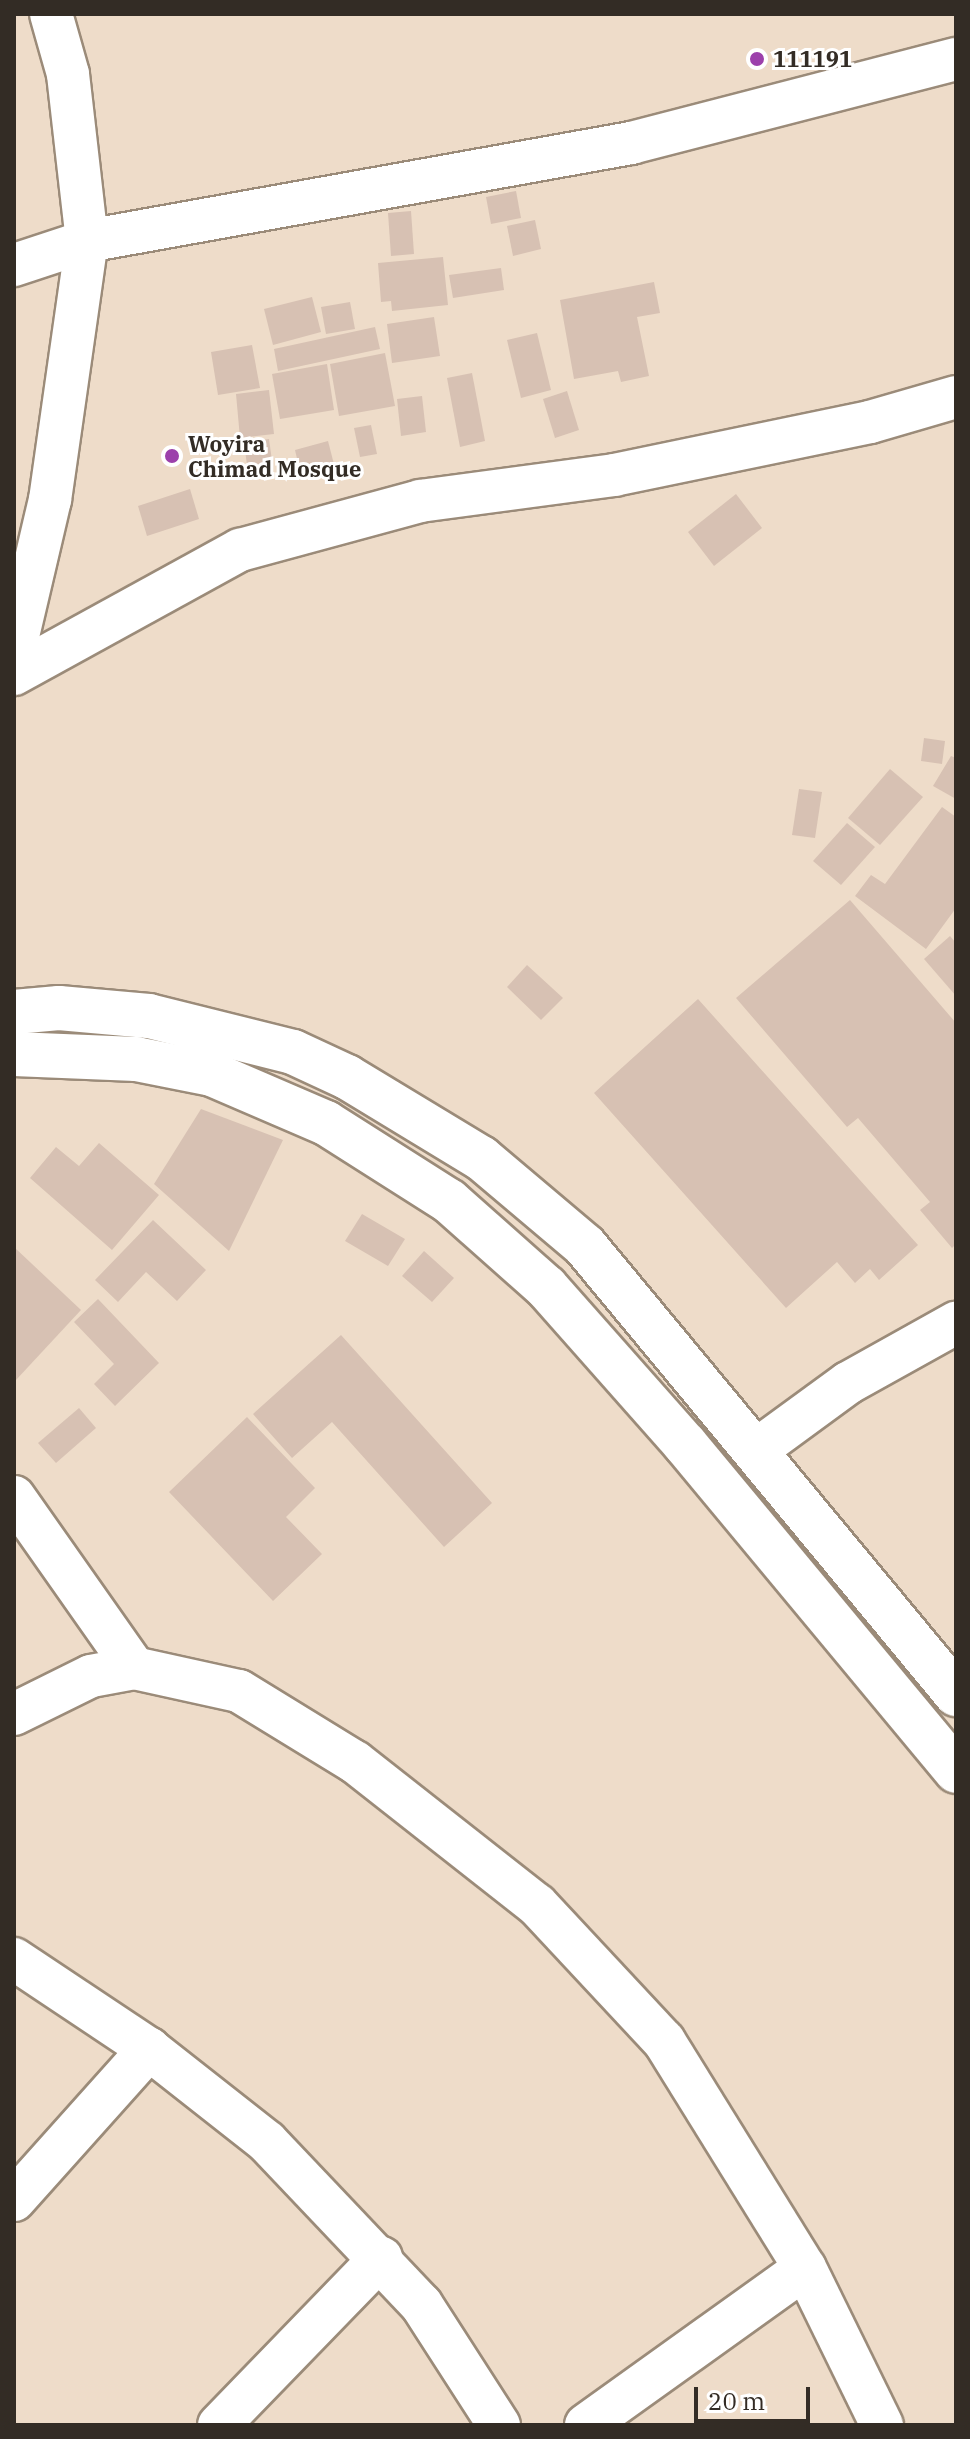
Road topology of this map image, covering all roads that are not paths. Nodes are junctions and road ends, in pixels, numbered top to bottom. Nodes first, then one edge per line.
1 (51, 14) edge
2 (956, 59) edge
3 (87, 241) junction
4 (14, 265) edge
5 (956, 397) edge
6 (14, 653) edge
7 (14, 674) edge
8 (14, 1012) edge
9 (14, 1054) edge
10 (956, 1323) edge
11 (755, 1451) junction
12 (14, 1497) edge
13 (134, 1668) junction
14 (956, 1694) edge
15 (14, 1714) edge
16 (956, 1771) edge
17 (14, 1959) edge
18 (149, 2049) junction
19 (14, 2200) edge
20 (381, 2258) junction
21 (805, 2268) junction
22 (219, 2425) edge
23 (499, 2425) edge
24 (586, 2425) edge
25 (882, 2425) edge

1 - 3 street
2 - 3 street
3 - 4 street
3 - 6 street
5 - 7 street
8 - 11 main road
9 - 16 main road
10 - 11 street
11 - 14 main road
12 - 13 street
13 - 15 street
13 - 21 street
17 - 18 street
18 - 19 street
18 - 20 street
20 - 22 street
20 - 23 street
21 - 24 street
21 - 25 street

